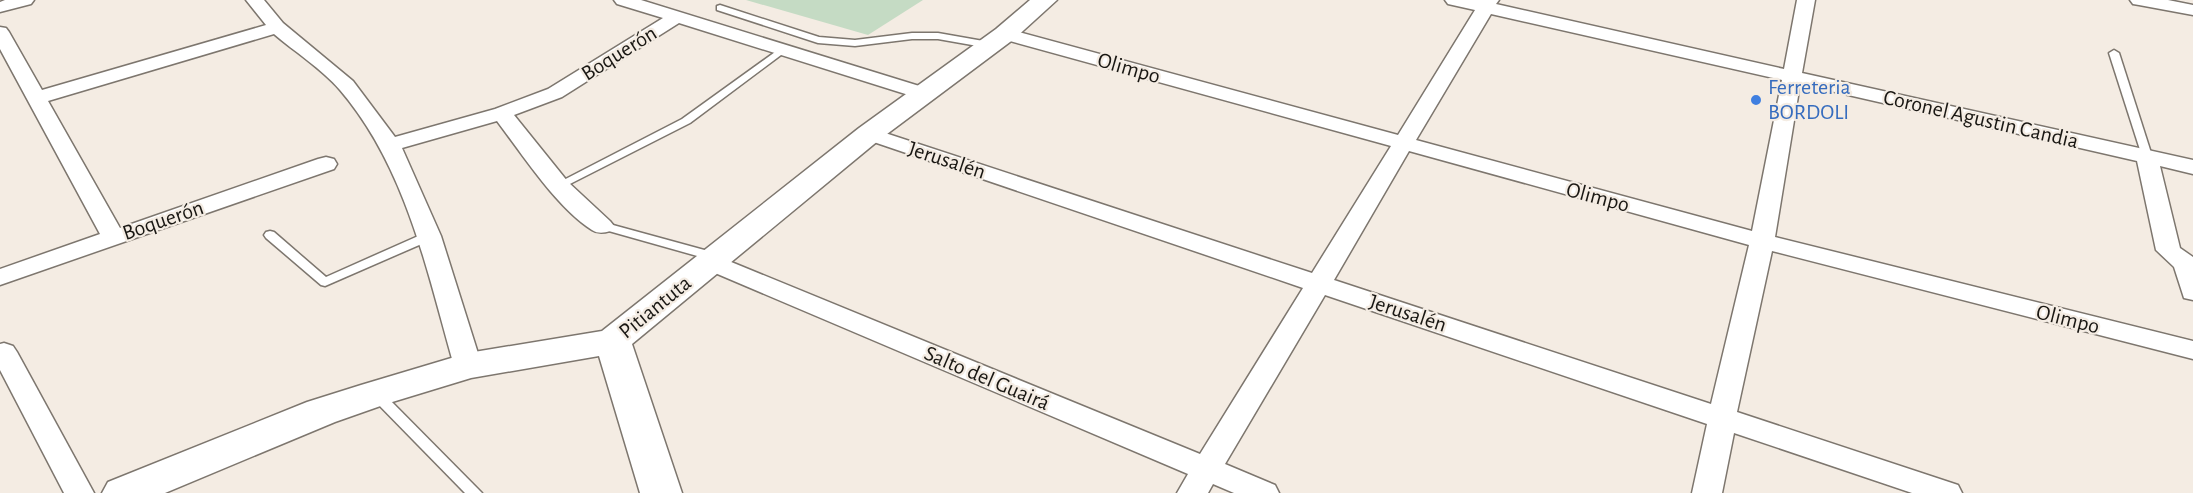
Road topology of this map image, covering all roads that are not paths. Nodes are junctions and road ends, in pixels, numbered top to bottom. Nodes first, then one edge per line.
1 (25, 0) edge
2 (255, 0) edge
3 (623, 0) edge
4 (1045, 0) edge
5 (1454, 0) edge
6 (1806, 0) edge
7 (2139, 0) edge
8 (1488, 4) edge
9 (0, 7) edge
10 (720, 8) dead end
11 (2193, 10) edge
12 (677, 17) junction
13 (277, 27) junction
14 (0, 32) edge
15 (997, 39) junction
16 (782, 50) junction
17 (2114, 53) dead end
18 (1792, 76) junction
19 (922, 93) junction
20 (37, 98) junction
21 (502, 113) junction
22 (869, 134) junction
23 (1401, 144) junction
24 (390, 145) junction
25 (2146, 156) junction
26 (326, 164) dead end
27 (2193, 167) edge
28 (558, 186) junction
29 (602, 226) joint
30 (270, 235) dead end
31 (429, 236) junction
32 (113, 237) junction
33 (1762, 241) junction
34 (713, 260) junction
35 (2189, 264) edge
36 (0, 277) edge
37 (1318, 284) junction
38 (2193, 292) edge
39 (613, 340) junction
40 (2193, 351) edge
41 (4, 352) dead end
42 (468, 366) junction
43 (375, 393) junction
44 (1722, 418) junction
45 (1206, 469) junction
46 (137, 490) edge
47 (80, 493) edge
48 (474, 493) edge
49 (662, 493) edge
50 (1192, 493) edge
51 (1264, 493) edge
52 (1707, 493) edge
53 (1947, 493) edge

1 - 9 street
2 - 13 street
3 - 12 street
4 - 15 street, Pitiantuta
5 - 8 street, Coronel Agustin Candia
6 - 18 street
7 - 11 street
8 - 18 street, Coronel Agustin Candia
8 - 23 street
10 - 15 lane
12 - 16 street
12 - 21 street, Boquerón
13 - 20 street
13 - 24 street
14 - 20 street
15 - 19 street, Pitiantuta
15 - 23 street, Olimpo
16 - 19 street
16 - 28 lane
17 - 25 lane
18 - 25 street, Coronel Agustin Candia
18 - 33 street
19 - 22 street, Pitiantuta
20 - 32 street
21 - 24 street, Boquerón
21 - 28 street
22 - 34 street, Pitiantuta
22 - 37 street, Jerusalén
23 - 33 street, Olimpo
23 - 37 street
24 - 31 street
25 - 27 street, Coronel Agustin Candia
25 - 35 street
26 - 32 street, Boquerón
28 - 29 street
29 - 34 lane
30 - 31 lane
31 - 42 street
32 - 36 street, Boquerón
33 - 40 street, Olimpo
33 - 44 street
34 - 39 street, Pitiantuta
34 - 45 street, Salto del Guairá
35 - 38 street
37 - 44 street, Jerusalén
37 - 45 street
39 - 42 street, Pitiantuta
39 - 49 street
41 - 47 street
42 - 43 street, Pitiantuta
43 - 46 street, Pitiantuta
43 - 48 lane
44 - 52 street
44 - 53 street, Jerusalén
45 - 50 street
45 - 51 street, Salto del Guairá

